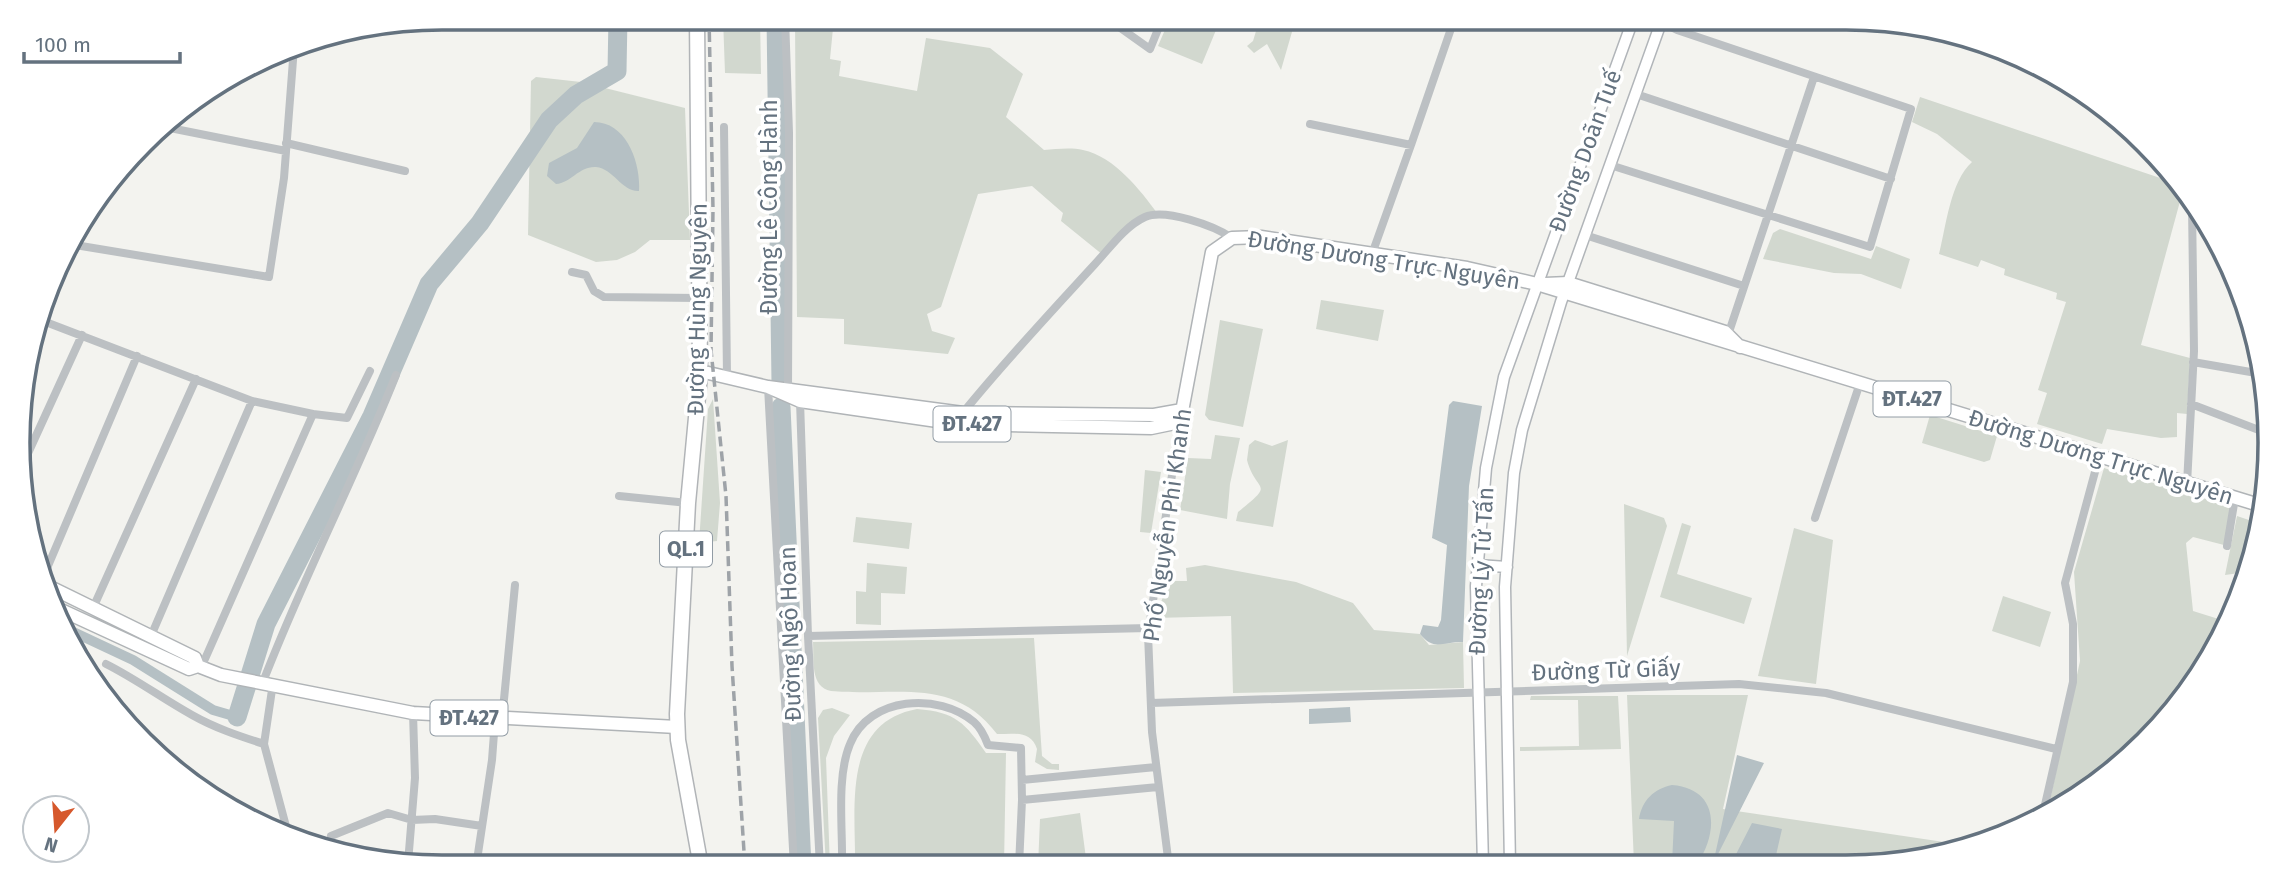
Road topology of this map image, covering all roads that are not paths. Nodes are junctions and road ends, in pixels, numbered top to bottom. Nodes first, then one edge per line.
1 (697, 30) edge
2 (785, 30) edge
3 (1122, 30) edge
4 (1158, 30) edge
5 (1451, 30) edge
6 (1630, 30) edge
7 (1659, 30) edge
8 (1686, 30) edge
9 (293, 58) edge
10 (1814, 77) junction
11 (1636, 94) junction
12 (1310, 124) dead end
13 (174, 128) edge
14 (724, 128) dead end
15 (1411, 145) junction
16 (1791, 146) junction
17 (286, 147) junction
18 (1610, 165) junction
19 (405, 171) dead end
20 (1891, 179) junction
21 (1768, 214) junction
22 (2192, 218) edge
23 (1585, 235) junction
24 (1232, 238) junction
25 (80, 246) edge
26 (1372, 254) junction
27 (572, 272) dead end
28 (1537, 284) junction
29 (1745, 286) junction
30 (1566, 288) junction
31 (699, 298) junction
32 (48, 323) edge
33 (82, 335) junction
34 (1728, 335) junction
35 (1742, 348) junction
36 (138, 356) junction
37 (2193, 362) junction
38 (370, 371) dead end
39 (700, 371) junction
40 (2252, 372) edge
41 (396, 375) dead end
42 (727, 376) junction
43 (196, 379) junction
44 (1860, 383) junction
45 (768, 387) junction
46 (792, 396) junction
47 (253, 401) junction
48 (2191, 404) junction
49 (313, 414) junction
50 (1181, 416) junction
51 (960, 418) junction
52 (2258, 430) edge
53 (30, 448) edge
54 (2099, 457) junction
55 (2187, 484) junction
56 (619, 496) dead end
57 (2235, 498) junction
58 (688, 503) junction
59 (2254, 503) edge
60 (1815, 518) dead end
61 (2227, 546) dead end
62 (49, 564) edge
63 (1478, 565) junction
64 (1507, 567) junction
65 (515, 584) dead end
66 (58, 591) edge
67 (93, 608) junction
68 (67, 613) edge
69 (1149, 628) junction
70 (151, 636) junction
71 (808, 636) junction
72 (106, 664) dead end
73 (200, 667) junction
74 (268, 683) junction
75 (1477, 693) junction
76 (1504, 693) junction
77 (1151, 703) junction
78 (413, 713) junction
79 (498, 720) junction
80 (677, 727) junction
81 (264, 744) junction
82 (2056, 749) junction
83 (1156, 767) junction
84 (1022, 780) junction
85 (1158, 787) junction
86 (1023, 800) junction
87 (2045, 804) edge
88 (412, 820) junction
89 (285, 824) edge
90 (482, 826) junction
91 (331, 836) dead end
92 (409, 853) edge
93 (478, 855) edge
94 (700, 855) edge
95 (793, 855) edge
96 (819, 855) edge
97 (842, 855) edge
98 (1020, 855) edge
99 (1167, 855) edge
100 (1483, 855) edge
101 (1510, 855) edge

1 - 31 highway, Đường Hùng Nguyên / QL.1
2 - 46 street, Đường Lê Công Hành
3 - 4 street
5 - 15 street
6 - 28 street, Đường Doãn Tuế
7 - 11 street, Đường Doãn Tuế
8 - 10 street
9 - 17 street
10 - 16 street
10 - 20 street
11 - 16 street
11 - 18 street, Đường Doãn Tuế
12 - 15 street
13 - 17 street
14 - 42 street
15 - 26 street
16 - 20 street
16 - 21 street
17 - 19 street
17 - 25 street
18 - 21 street
18 - 23 street, Đường Doãn Tuế
20 - 21 street
21 - 29 street
22 - 37 street
23 - 29 street
23 - 30 street, Đường Doãn Tuế
24 - 26 main road, Đường Dương Trực Nguyên / ĐT.427
24 - 50 main road, Phố Nguyễn Phi Khanh
24 - 51 street
26 - 28 main road, Đường Dương Trực Nguyên / ĐT.427
27 - 31 street
28 - 30 main road, Đường Dương Trực Nguyên / ĐT.427
28 - 63 street, Đường Lý Tử Tấn
29 - 34 street
30 - 34 main road, Đường Dương Trực Nguyên / ĐT.427
30 - 35 main road, Đường Dương Trực Nguyên / ĐT.427
30 - 64 street, Đường Lý Tử Tấn
31 - 39 highway, Đường Hùng Nguyên / QL.1
32 - 33 street
33 - 36 street
33 - 53 street
34 - 35 main road, Đường Dương Trực Nguyên / ĐT.427
35 - 44 main road, Đường Dương Trực Nguyên / ĐT.427
36 - 43 street
36 - 62 street
37 - 40 street
37 - 48 street
38 - 49 street
39 - 42 main road, ĐT.427
39 - 58 highway, Đường Hùng Nguyên / QL.1
41 - 74 street
42 - 45 main road, ĐT.427
43 - 47 street
43 - 67 street
44 - 54 main road, Đường Dương Trực Nguyên / ĐT.427
44 - 60 street
45 - 46 main road, ĐT.427
45 - 95 street
46 - 51 main road, ĐT.427
46 - 71 street, Đường Ngô Hoan
47 - 49 street
47 - 70 street
48 - 52 street
48 - 55 street
49 - 73 street
50 - 51 main road, ĐT.427
50 - 69 street, Phố Nguyễn Phi Khanh
54 - 55 main road, Đường Dương Trực Nguyên / ĐT.427
54 - 82 street
55 - 57 main road, Đường Dương Trực Nguyên / ĐT.427
56 - 58 street
57 - 59 main road, Đường Dương Trực Nguyên / ĐT.427
57 - 61 street
58 - 80 highway, Đường Hùng Nguyên / QL.1
63 - 64 street
63 - 75 street, Đường Lý Tử Tấn
64 - 76 street, Đường Lý Tử Tấn
65 - 79 street
66 - 67 main road, ĐT.427
67 - 70 main road, ĐT.427
68 - 73 main road, ĐT.427
69 - 71 street
69 - 77 street, Phố Nguyễn Phi Khanh
70 - 73 main road, ĐT.427
71 - 96 street, Đường Ngô Hoan
72 - 81 street
73 - 74 main road, ĐT.427
74 - 78 main road, ĐT.427
74 - 81 street
75 - 76 street, Đường Từ Giấy
75 - 77 street, Đường Từ Giấy
75 - 100 street, Đường Lý Tử Tấn
76 - 82 street, Đường Từ Giấy
76 - 101 street, Đường Lý Tử Tấn
77 - 83 street, Phố Nguyễn Phi Khanh
78 - 79 main road, ĐT.427
78 - 88 street
79 - 80 main road, ĐT.427
79 - 90 street
80 - 94 highway, QL.1
81 - 89 street
82 - 87 street
83 - 84 street
83 - 85 street, Phố Nguyễn Phi Khanh
84 - 86 street
84 - 97 street
85 - 86 street
85 - 99 street, Phố Nguyễn Phi Khanh
86 - 98 street
88 - 90 street
88 - 91 street
88 - 92 street
90 - 93 street

